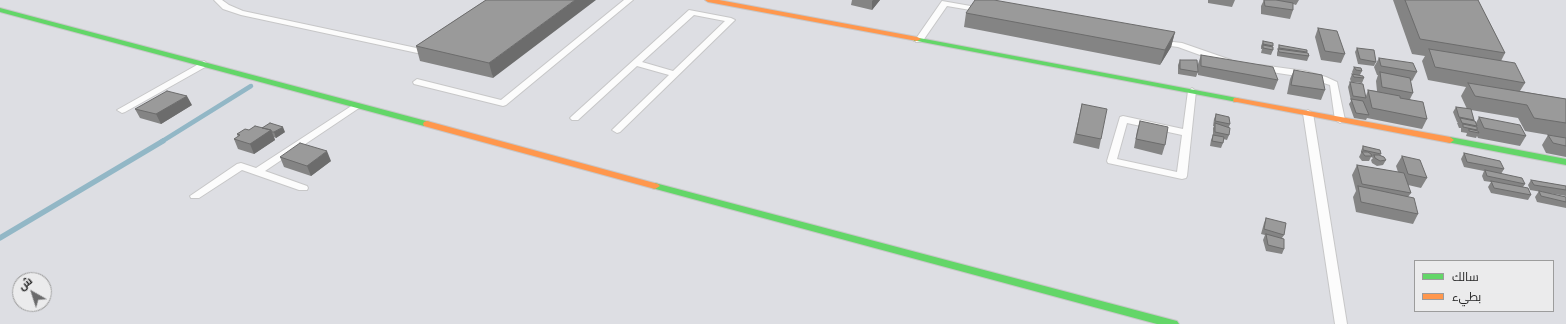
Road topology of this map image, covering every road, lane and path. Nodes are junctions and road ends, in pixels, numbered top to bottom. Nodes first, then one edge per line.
1 (218, 0) edge
2 (629, 0) edge
3 (708, 0) edge
4 (724, 3) junction
5 (0, 10) edge
6 (991, 12) edge
7 (710, 16) junction
8 (919, 40) junction
9 (1148, 40) edge
10 (435, 43) edge
11 (635, 63) junction
12 (204, 64) junction
13 (1236, 64) edge
14 (1251, 66) edge
15 (675, 74) junction
16 (417, 82) dead end
17 (1192, 91) junction
18 (356, 106) junction
19 (122, 110) dead end
20 (1308, 114) junction
21 (575, 118) dead end
22 (1340, 120) junction
23 (617, 130) dead end
24 (1187, 133) junction
25 (1566, 162) edge
26 (256, 172) junction
27 (303, 188) dead end
28 (195, 196) dead end
29 (1173, 324) edge
30 (1341, 324) edge

1 - 10 lane
2 - 16 lane
3 - 4 street
4 - 7 lane
4 - 8 street
5 - 12 street
6 - 8 lane
7 - 11 lane
7 - 15 lane
8 - 17 street
9 - 13 lane
11 - 15 lane
11 - 21 lane
12 - 18 street
12 - 19 lane
14 - 22 lane
15 - 23 lane
17 - 20 street
17 - 24 lane
18 - 26 lane
18 - 29 street
20 - 22 street
20 - 30 lane
22 - 25 street
24 - 24 lane
26 - 27 lane
26 - 28 lane

